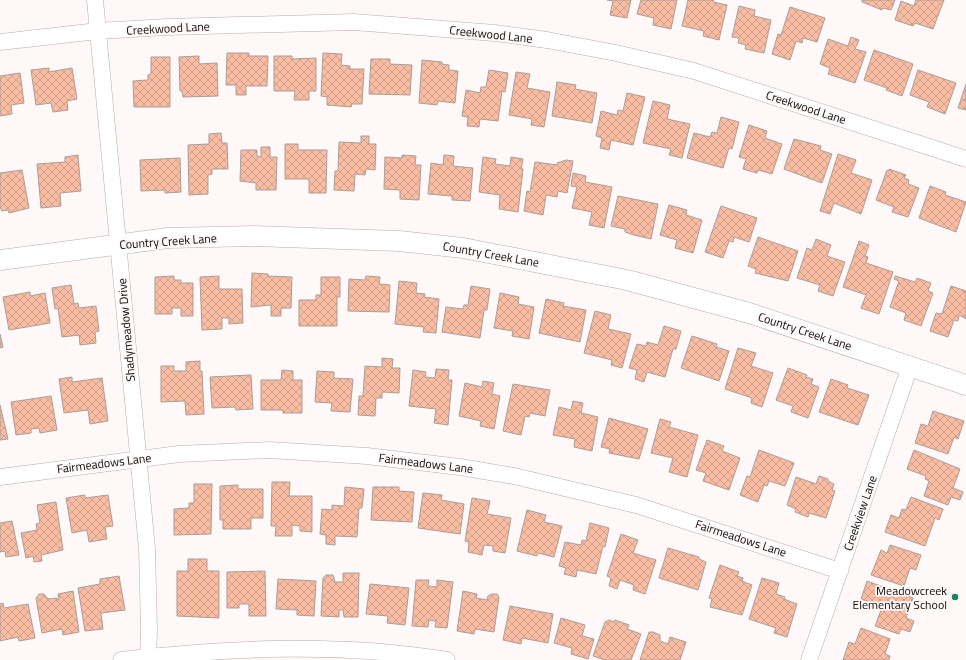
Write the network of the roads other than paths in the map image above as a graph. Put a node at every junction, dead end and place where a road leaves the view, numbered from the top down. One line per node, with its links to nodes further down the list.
1 (95, 0): 2 (street, Shadymeadow Drive)
2 (98, 32): 3 (street, Creekwood Lane); 4 (street, Creekwood Lane); 5 (street, Shadymeadow Drive)
3 (0, 42)
4 (966, 159)
5 (119, 244): 6 (street, Country Creek Lane); 7 (street, Country Creek Lane); 9 (street, Shadymeadow Drive)
6 (0, 260)
7 (910, 366): 8 (street, Country Creek Lane); 11 (street, Creekview Lane)
8 (966, 385)
9 (139, 459): 10 (street, Fairmeadows Lane); 11 (street, Fairmeadows Lane); 12 (street, Shadymeadow Drive)
10 (0, 477)
11 (840, 571): 15 (street, Creekview Lane)
12 (148, 658): 13 (street); 14 (street)
13 (121, 660)
14 (448, 660)
15 (809, 660)

